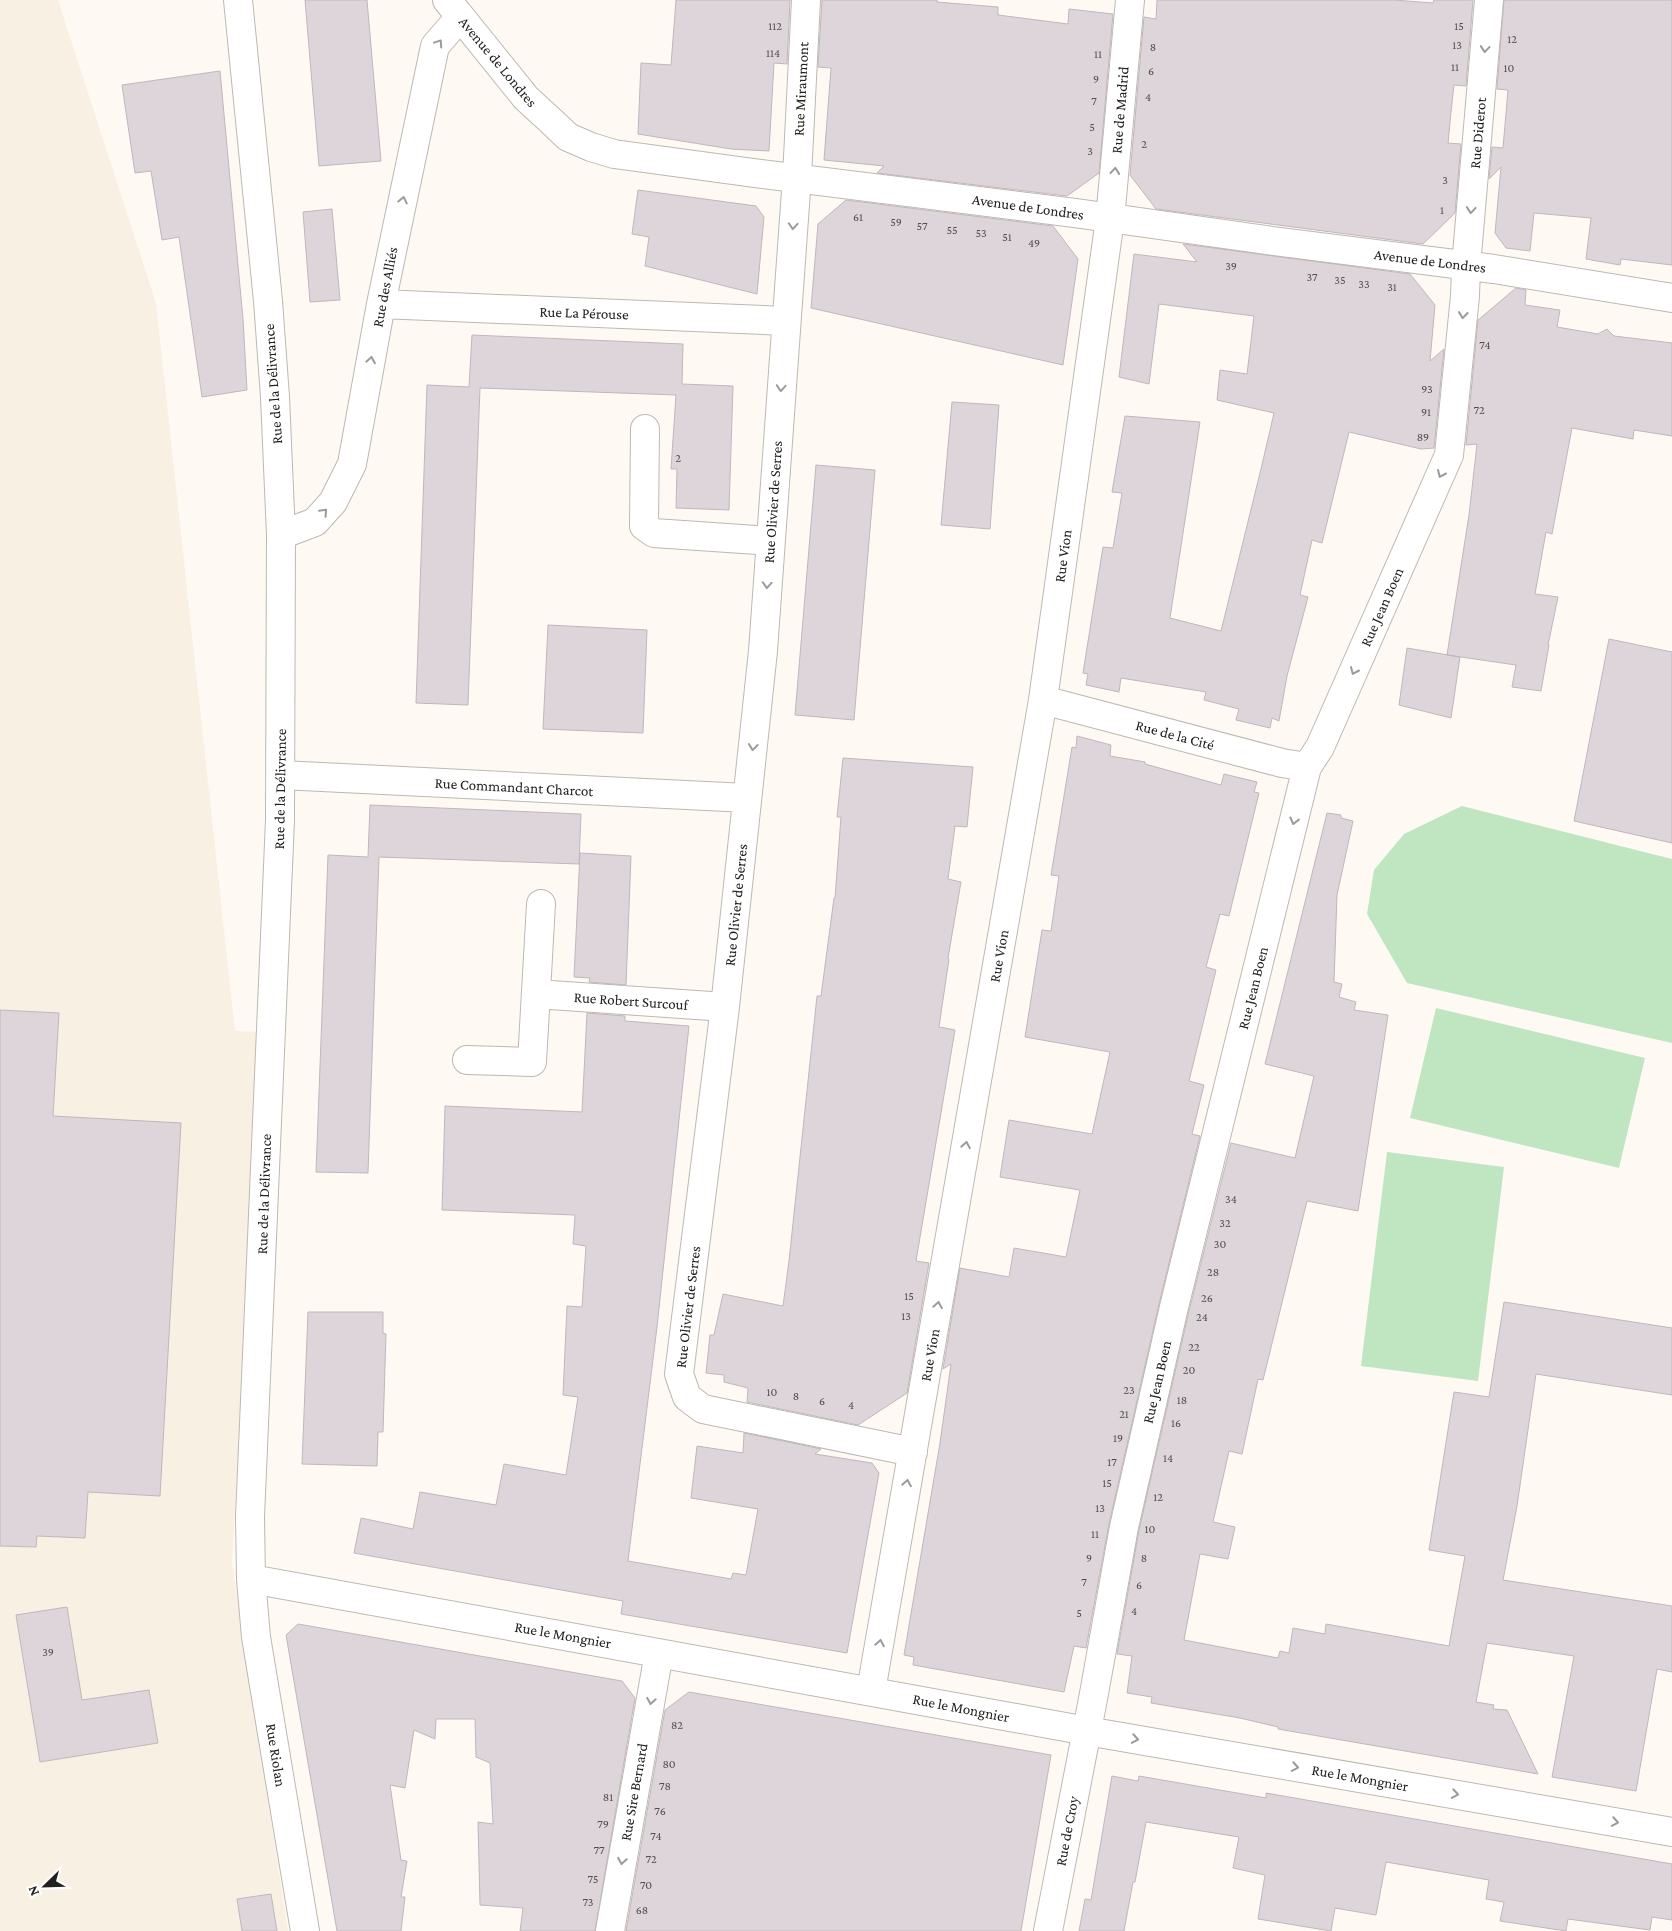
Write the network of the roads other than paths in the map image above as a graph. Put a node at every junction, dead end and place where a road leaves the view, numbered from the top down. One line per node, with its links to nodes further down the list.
1 (238, 0): 13 (street, Rue de la Délivrance)
2 (806, 0): 6 (street, Rue Miraumont)
3 (1130, 0): 7 (street, Rue de Madrid, one-way to 3)
4 (1489, 0): 8 (street, Rue Diderot, one-way to 8)
5 (453, 9): 6 (street, Avenue de Londres); 10 (street, Rue des Alliés, one-way to 5)
6 (797, 177): 7 (street, Avenue de Londres); 11 (street, Rue Olivier de Serres, one-way to 11)
7 (1110, 219): 8 (street, Avenue de Londres); 15 (street, Rue Vion)
8 (1466, 266): 9 (street, Avenue de Londres); 16 (street, Rue Jean Boen, one-way to 16)
9 (1672, 298)
10 (381, 304): 11 (street, Rue La Pérouse); 13 (street, Rue des Alliés, one-way to 10)
11 (786, 321): 14 (street, Rue Olivier de Serres, one-way to 14)
12 (645, 429): 14 (street)
13 (282, 535): 17 (street, Rue de la Délivrance)
14 (770, 541): 18 (street, Rue Olivier de Serres, one-way to 18)
15 (1043, 700): 16 (street, Rue de la Cité); 23 (street, Rue Vion, one-way to 15)
16 (1307, 767): 27 (street, Rue Jean Boen, one-way to 27)
17 (281, 776): 18 (street, Rue Commandant Charcot); 24 (street, Rue de la Délivrance)
18 (747, 798): 21 (street, Rue Olivier de Serres)
19 (541, 904): 20 (street)
20 (536, 994): 21 (street, Rue Robert Surcouf); 22 (street)
21 (725, 1008): 23 (street, Rue Olivier de Serres)
22 (467, 1060)
23 (913, 1452): 26 (street, Rue Vion, one-way to 23)
24 (251, 1579): 25 (street, Rue le Mongnier); 29 (street, Rue Riolan)
25 (659, 1652): 26 (street, Rue le Mongnier); 30 (street, Rue Sire Bernard, one-way to 30)
26 (871, 1691): 27 (street, Rue le Mongnier)
27 (1087, 1731): 28 (street, Rue le Mongnier, one-way to 28); 31 (street, Rue de Croy)
28 (1672, 1832)
29 (305, 1931)
30 (610, 1931)
31 (1048, 1931)

